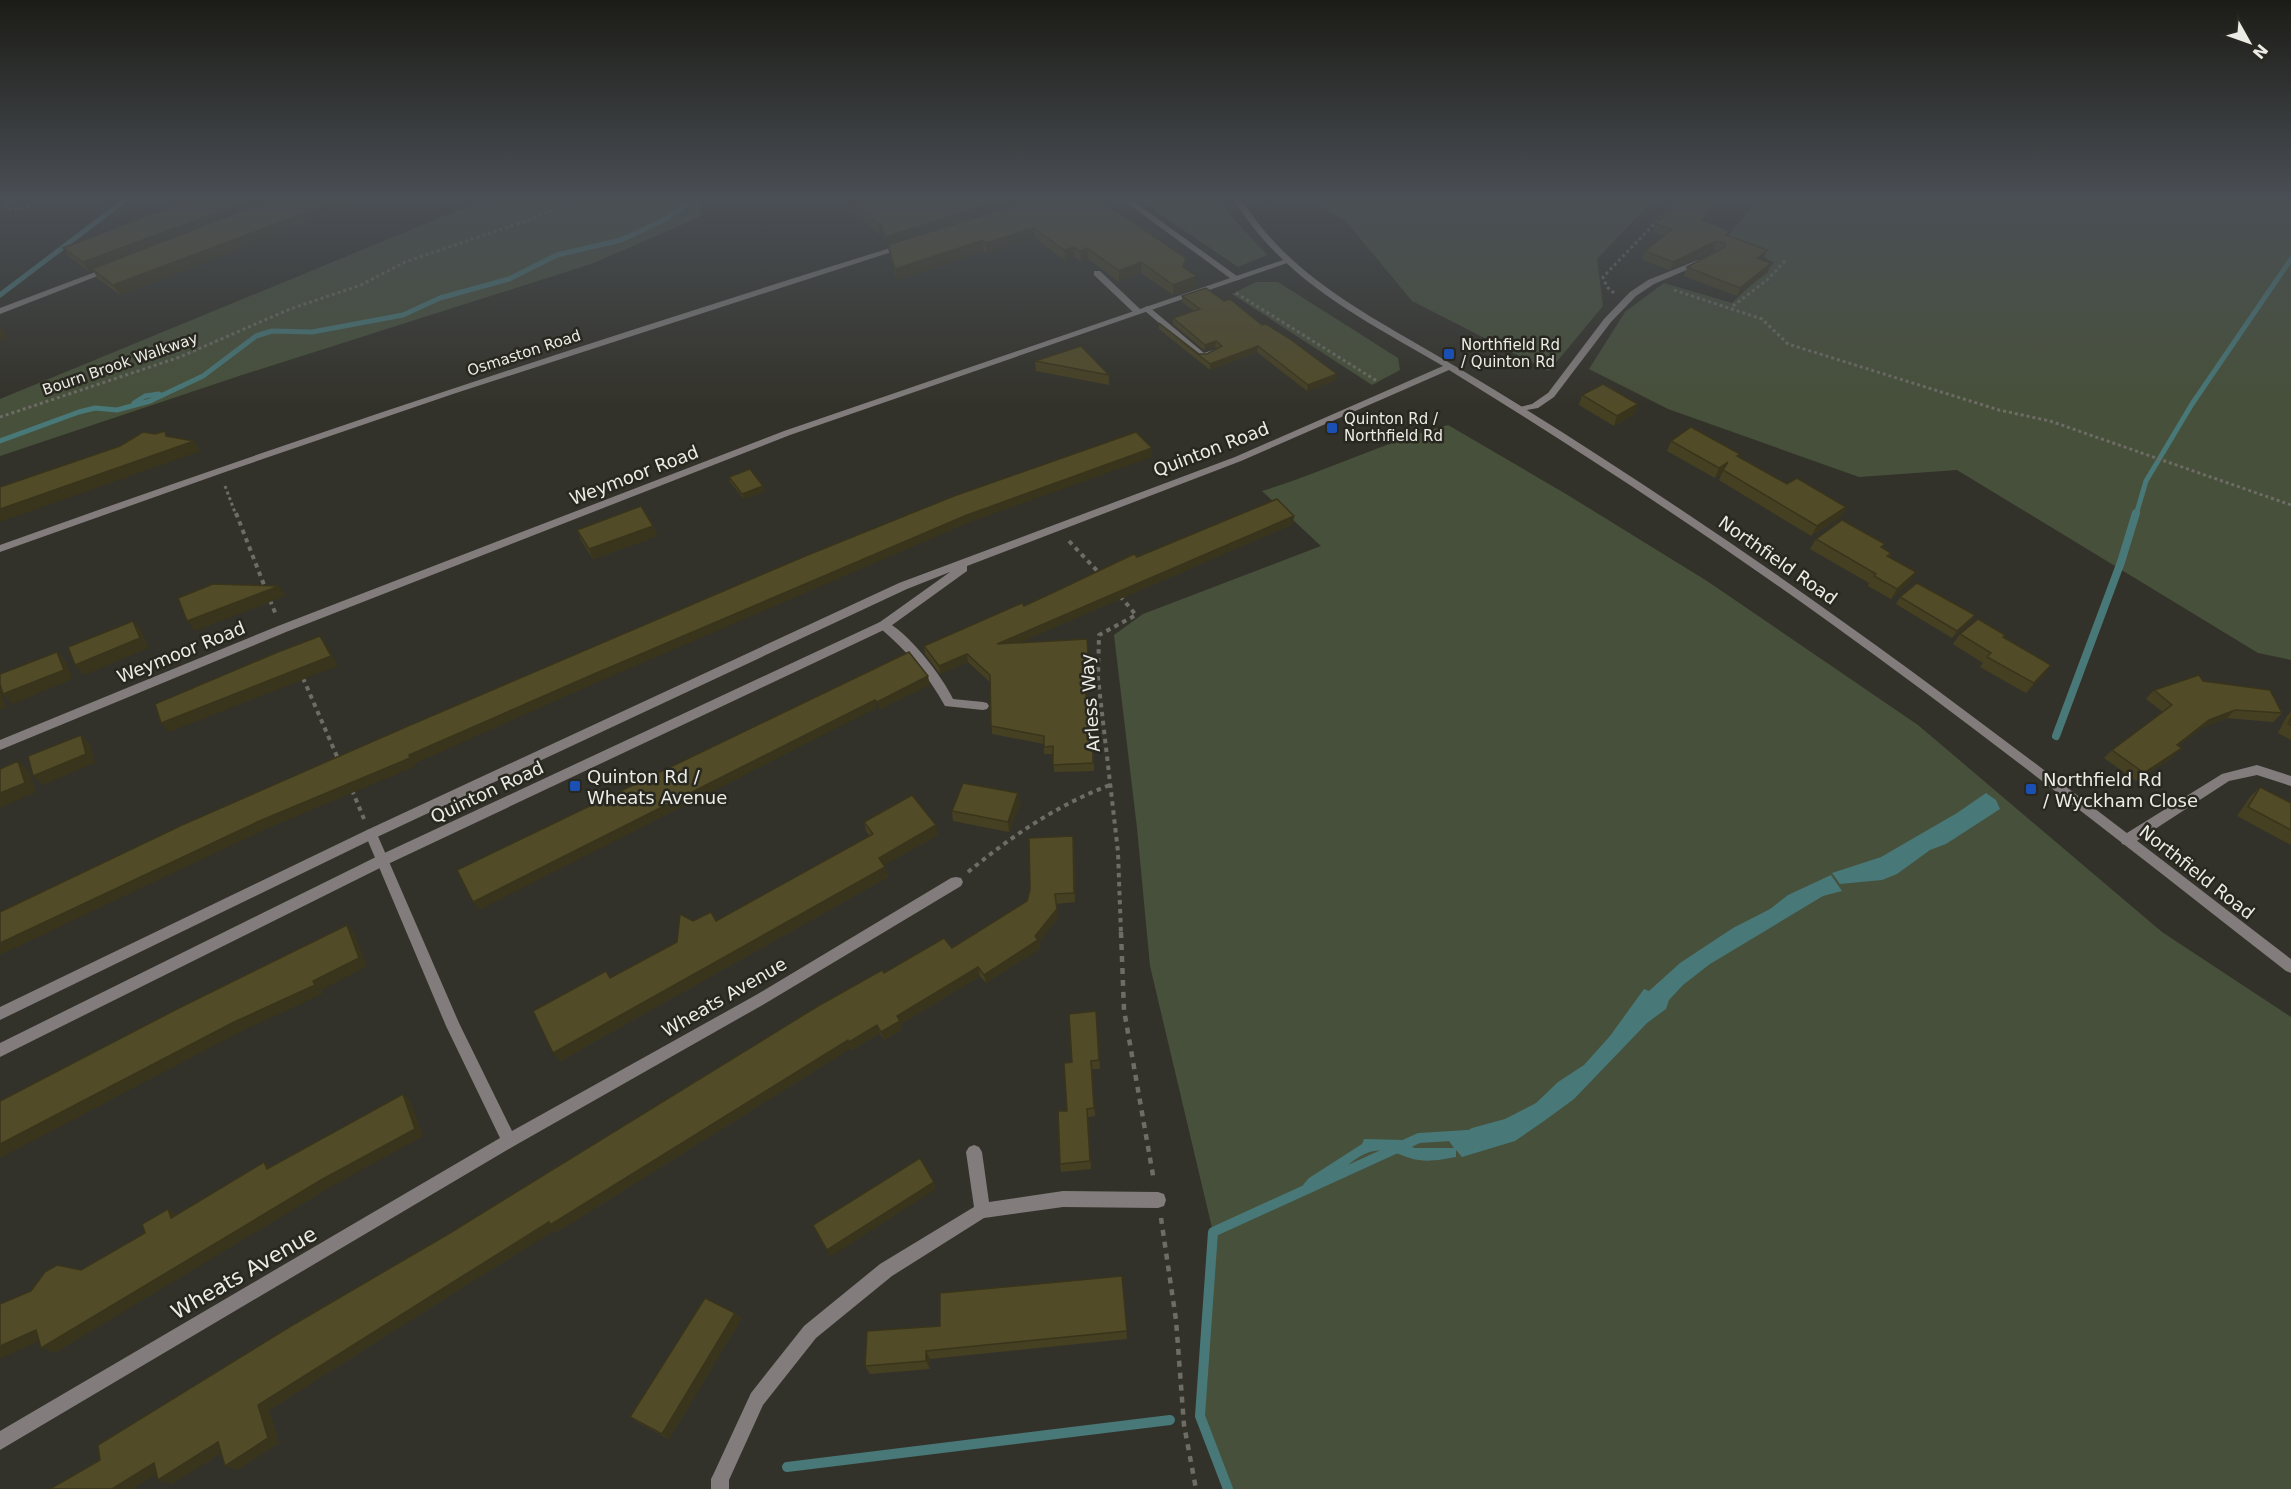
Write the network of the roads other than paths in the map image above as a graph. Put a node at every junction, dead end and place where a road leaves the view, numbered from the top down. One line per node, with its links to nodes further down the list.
1 (837, 267): 14 (street, Osmaston Road)
2 (1221, 267): 8 (street)
3 (1270, 267): 8 (street, Weymoor Road)
4 (1298, 267): 12 (street, Northfield Road)
5 (1689, 267): 13 (street)
6 (116, 268): 10 (street)
7 (1097, 273): 9 (street)
8 (1237, 279): 9 (street, Weymoor Road)
9 (1143, 310): 11 (street); 18 (street, Weymoor Road)
10 (0, 311)
11 (1216, 352)
12 (1450, 366): 13 (street, Northfield Road); 15 (street, Quinton Road)
13 (1519, 410): 21 (street, Northfield Road)
14 (0, 549)
15 (981, 555): 16 (street, Quinton Road); 20 (street, Quinton Road)
16 (884, 625): 17 (street); 22 (street, Quinton Road)
17 (983, 706)
18 (0, 746)
19 (2291, 781): 21 (street)
20 (371, 834): 22 (street); 25 (street, Quinton Road)
21 (2127, 840): 24 (street, Northfield Road)
22 (383, 860): 26 (street, Quinton Road); 27 (street)
23 (956, 882): 27 (street, Wheats Avenue)
24 (2291, 967)
25 (0, 1014)
26 (0, 1050)
27 (509, 1141): 31 (street, Wheats Avenue)
28 (974, 1152): 30 (street)
29 (1158, 1200): 30 (street)
30 (982, 1211): 32 (street)
31 (0, 1441)
32 (720, 1489)

